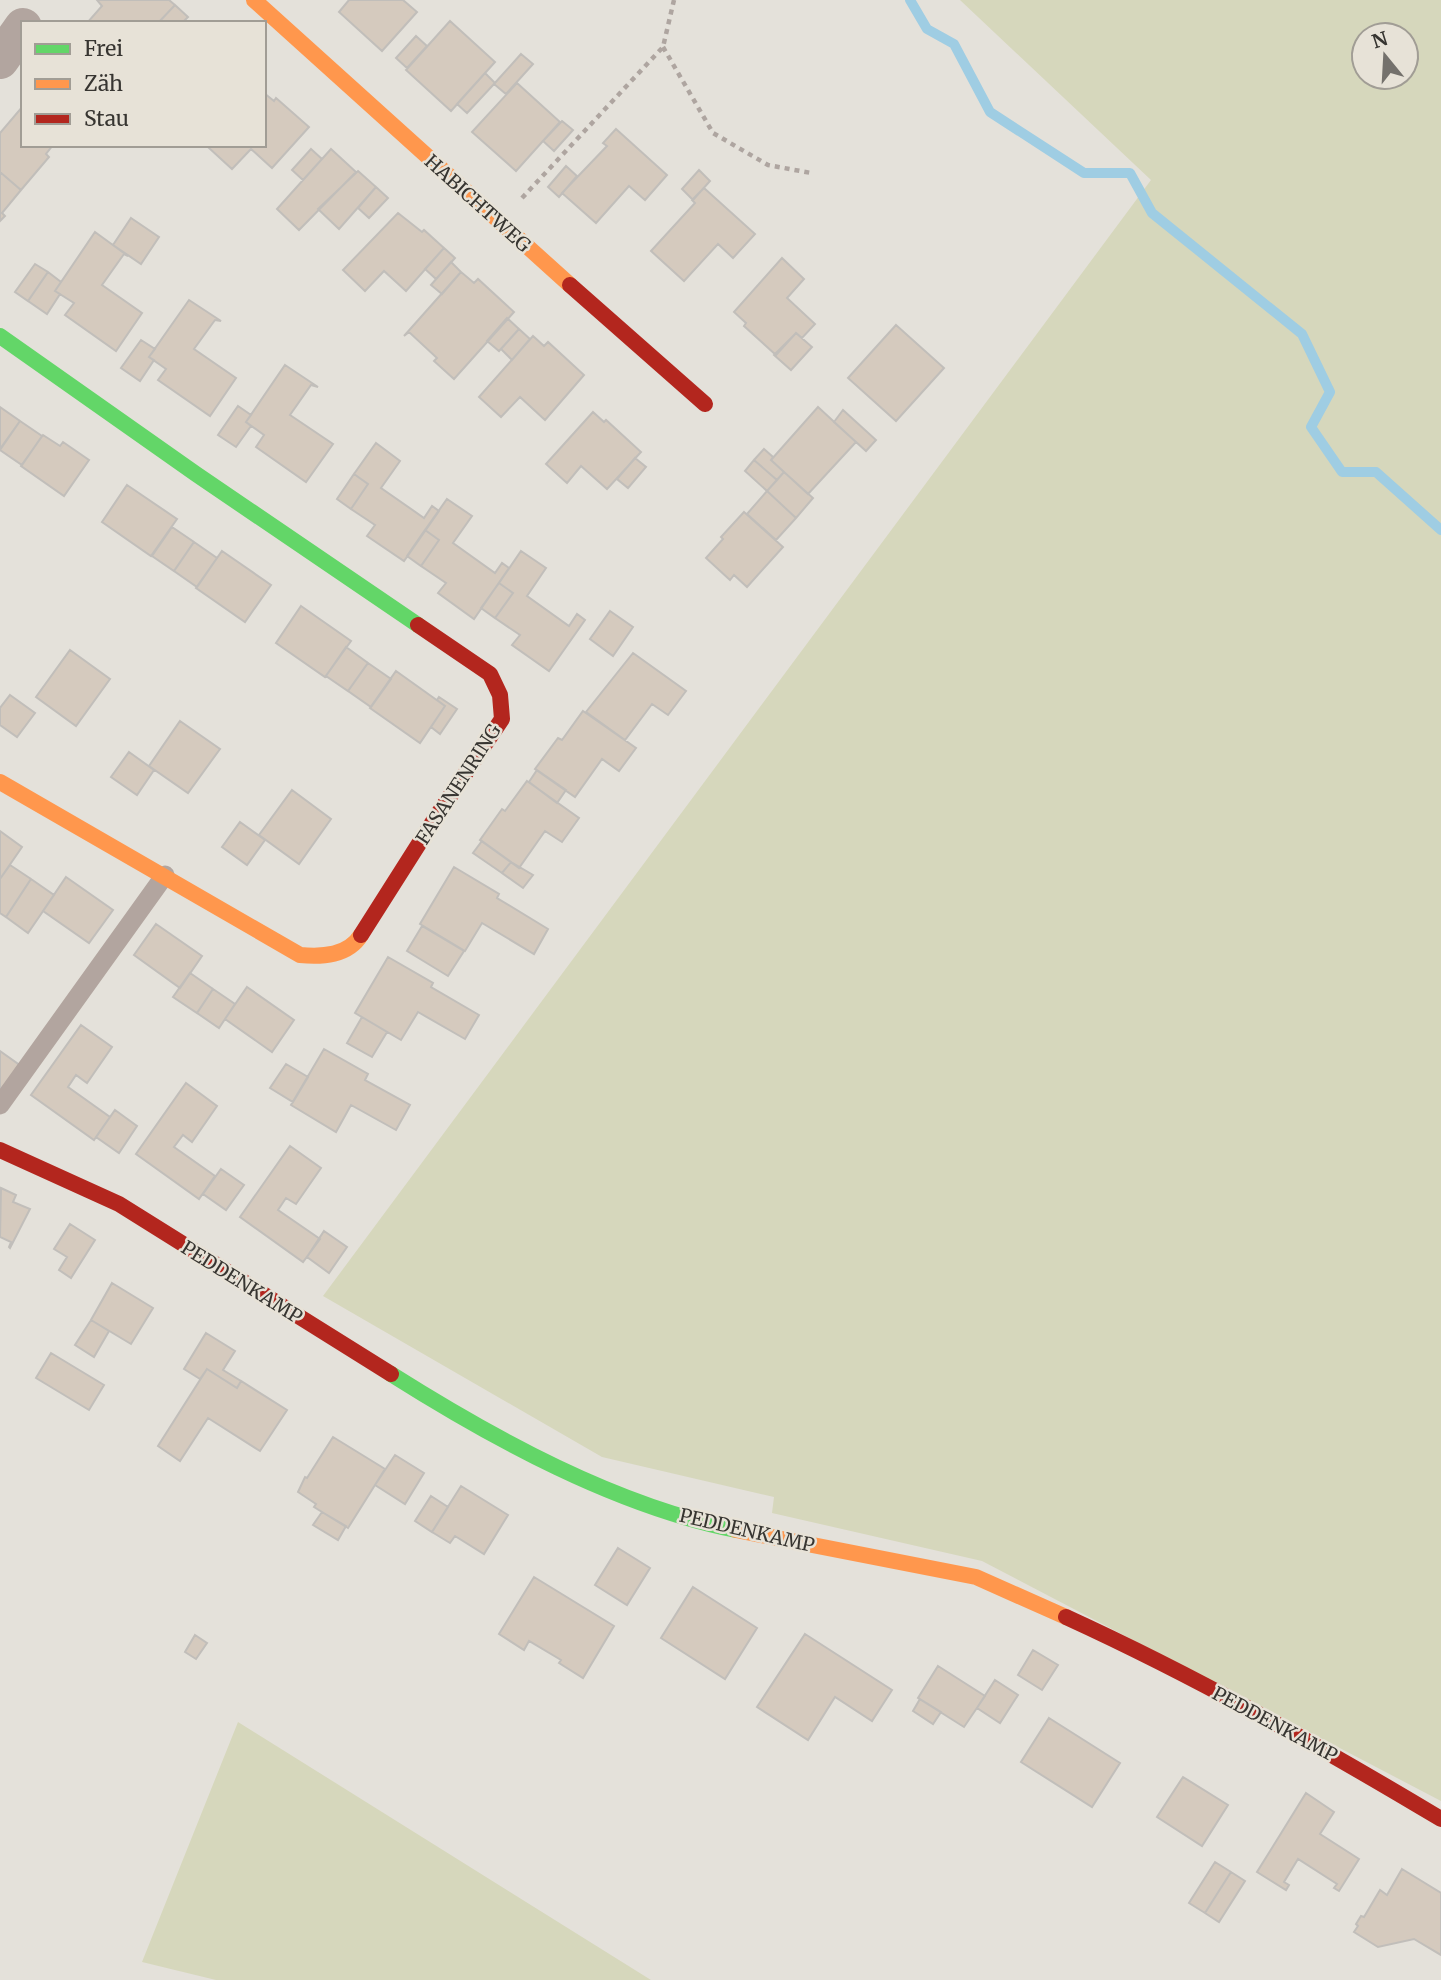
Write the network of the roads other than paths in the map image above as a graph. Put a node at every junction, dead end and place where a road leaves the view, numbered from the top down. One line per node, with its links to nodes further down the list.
1 (41, 0): 3 (street)
2 (254, 0): 5 (street, HABICHTWEG)
3 (25, 21)
4 (0, 336): 7 (street, FASANENRING)
5 (705, 404)
6 (0, 782): 7 (street, FASANENRING)
7 (164, 875): 8 (lane)
8 (0, 1105)
9 (0, 1150): 10 (street, PEDDENKAMP)
10 (1441, 1819)

